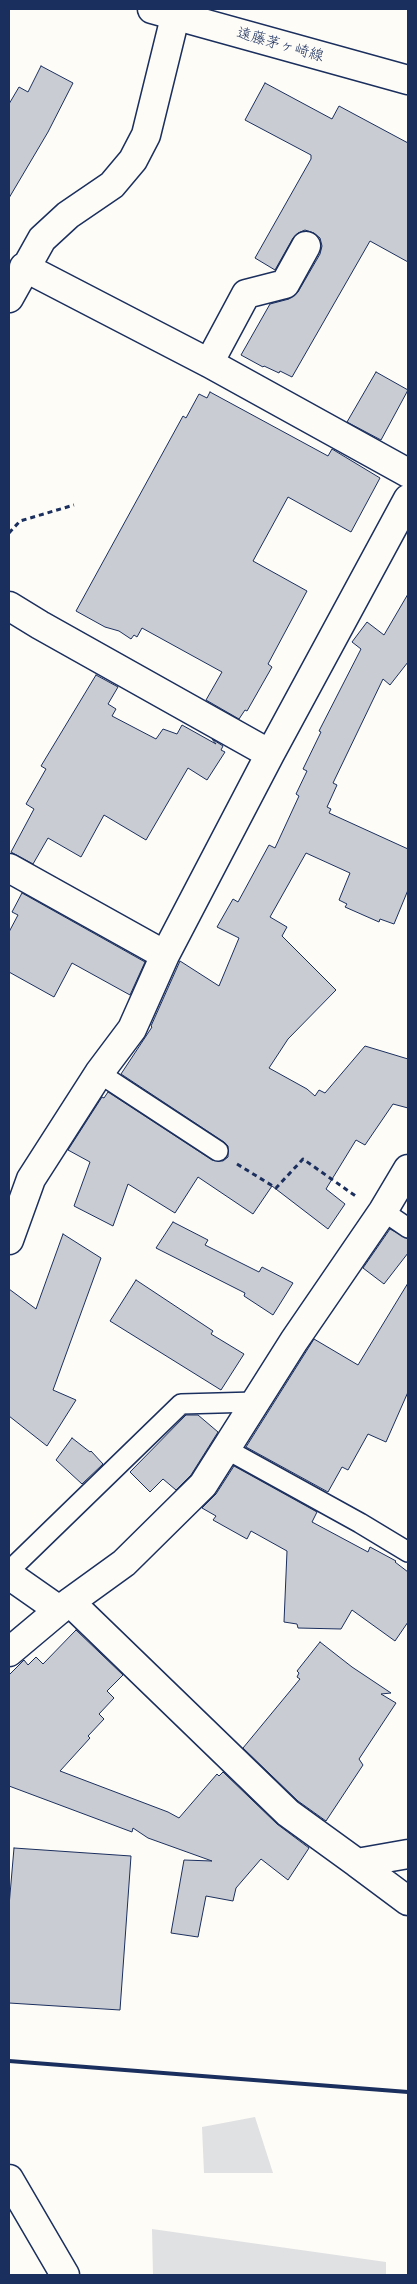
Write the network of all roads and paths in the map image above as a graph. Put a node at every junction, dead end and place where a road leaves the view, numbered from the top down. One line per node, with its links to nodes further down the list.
1 (168, 11): 2 (street, 遠藤茅ヶ崎線); 4 (street)
2 (408, 80)
3 (306, 246): 6 (street)
4 (24, 267): 5 (street); 6 (street)
5 (9, 298)
6 (209, 363): 7 (street)
7 (408, 473)
8 (408, 499): 12 (street)
9 (74, 505): 10 (path)
10 (9, 533)
11 (9, 606): 12 (street)
12 (270, 754): 14 (street)
13 (9, 868): 14 (street)
14 (165, 954): 15 (street)
15 (99, 1074): 16 (lane); 20 (street)
16 (218, 1151): 18 (path)
17 (408, 1169): 18 (street)
18 (383, 1211): 19 (lane); 21 (street)
19 (408, 1228)
20 (9, 1240)
21 (255, 1402): 22 (street); 24 (lane)
22 (226, 1449): 23 (lane); 26 (street)
23 (408, 1552)
24 (9, 1571)
25 (9, 1575): 26 (street)
26 (64, 1606): 27 (street); 29 (street)
27 (9, 1652)
28 (408, 1854): 29 (street)
29 (357, 1864): 30 (street)
30 (408, 1901)
31 (9, 2180): 32 (street)
32 (65, 2275)

